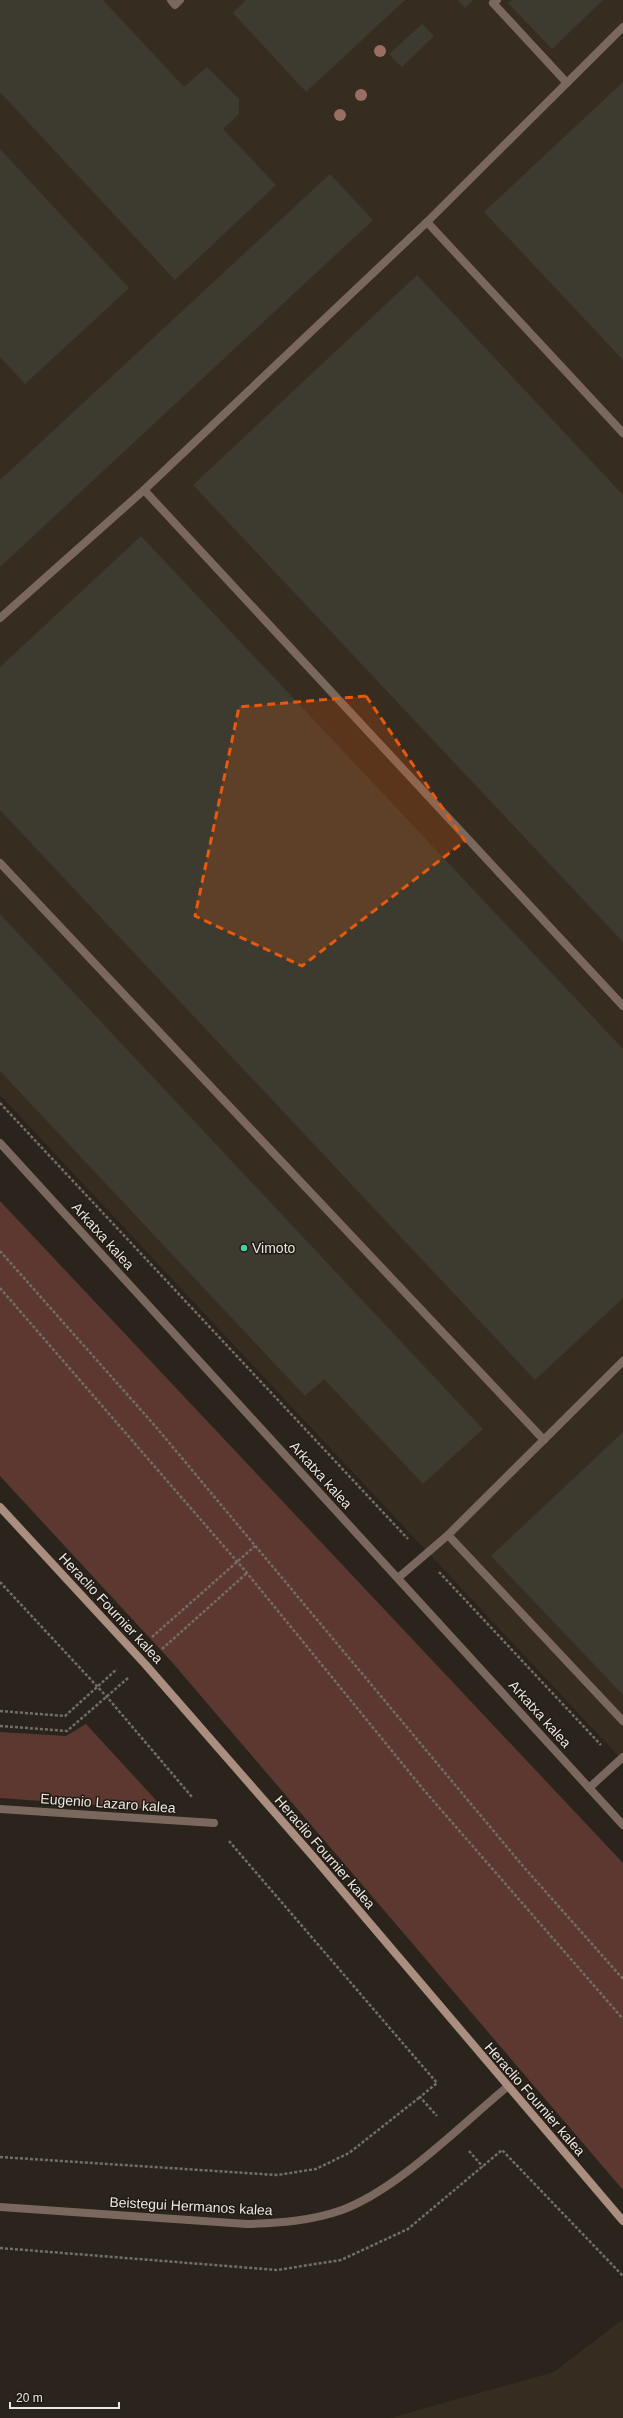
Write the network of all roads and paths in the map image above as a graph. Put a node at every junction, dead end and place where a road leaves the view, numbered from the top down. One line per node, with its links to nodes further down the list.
1 (170, 0): 2 (street)
2 (180, 0)
3 (497, 0): 5 (street)
4 (623, 27): 5 (street)
5 (567, 83): 6 (street)
6 (427, 222): 7 (street); 8 (street)
7 (623, 433)
8 (144, 490): 9 (street); 11 (street)
9 (0, 618)
10 (0, 863): 17 (street)
11 (623, 1006)
12 (0, 1103): 20 (path)
13 (0, 1143): 21 (street, Arkatxa kalea)
14 (0, 1251): 29 (path)
15 (0, 1288): 30 (path)
16 (623, 1361): 17 (street)
17 (544, 1440): 19 (street)
18 (0, 1507): 31 (main road, Heraclio Fournier kalea)
19 (448, 1535): 20 (street); 23 (street)
20 (424, 1556): 21 (street); 24 (path)
21 (398, 1578): 25 (street, Arkatxa kalea)
22 (0, 1582): 27 (path)
23 (623, 1720)
24 (620, 1759): 25 (street)
25 (589, 1788): 28 (street, Arkatxa kalea)
26 (0, 1809): 27 (street, Eugenio Lazaro kalea)
27 (214, 1823): 32 (path)
28 (623, 1825)
29 (623, 1979)
30 (623, 2019)
31 (507, 2087): 33 (street, Beistegui Hermanos kalea); 37 (main road, Heraclio Fournier kalea)
32 (420, 2097): 33 (path); 34 (path)
33 (452, 2132): 35 (path); 36 (street, Beistegui Hermanos kalea)
34 (0, 2157)
35 (483, 2167)
36 (0, 2207)
37 (623, 2221)

